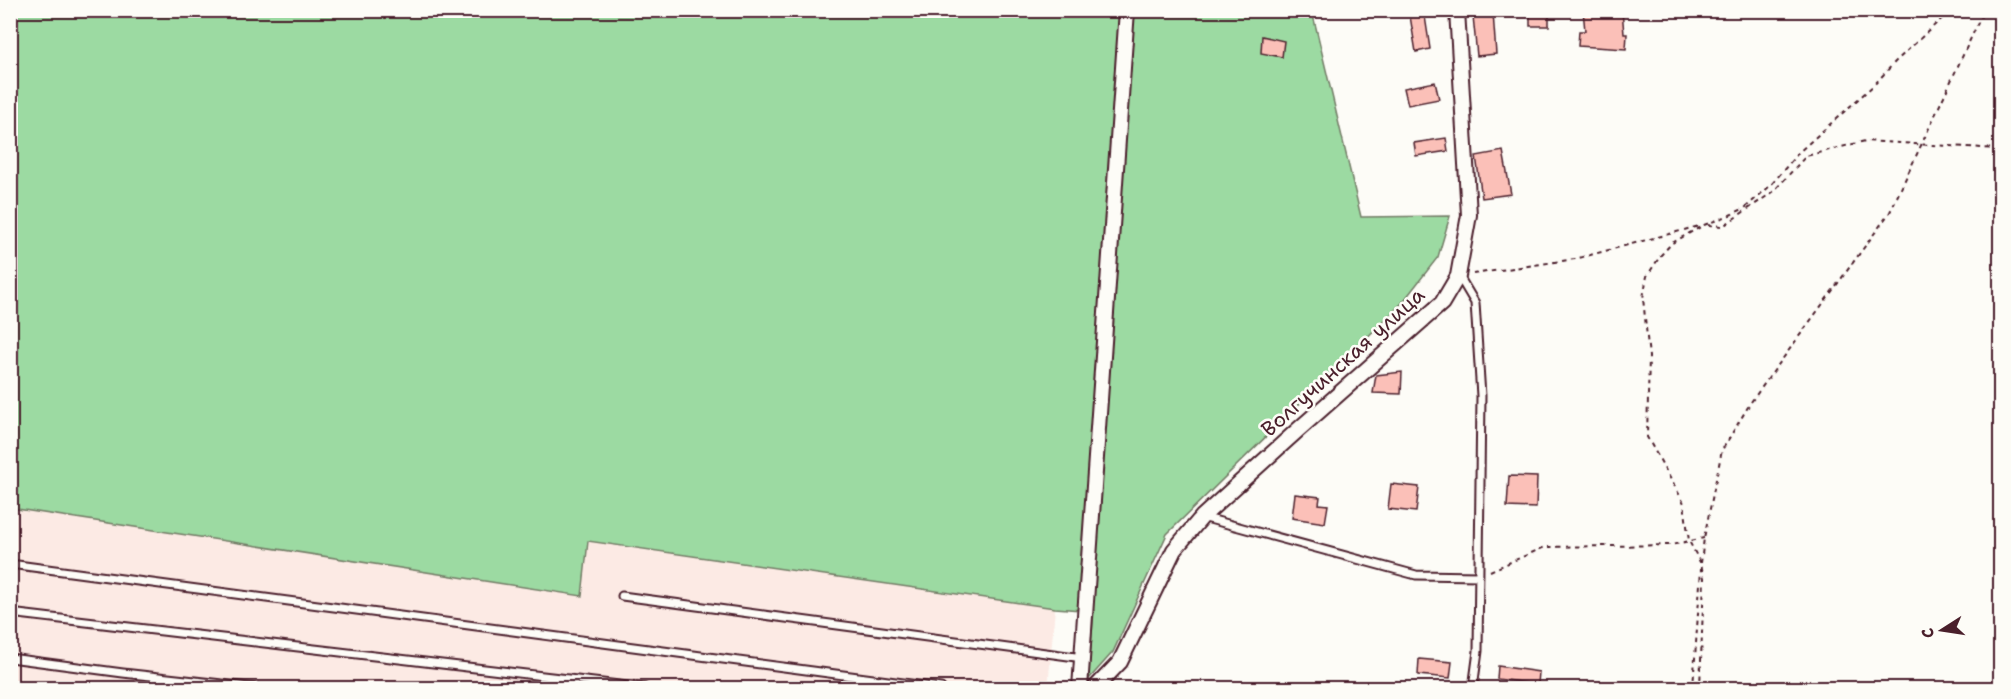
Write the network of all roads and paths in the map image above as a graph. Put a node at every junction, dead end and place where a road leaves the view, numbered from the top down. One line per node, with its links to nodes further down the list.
1 (1127, 10): 18 (street)
2 (1457, 10): 8 (street, Волгучинская улица)
3 (1951, 10): 7 (path)
4 (1984, 10): 5 (path)
5 (1923, 144): 6 (path); 7 (path); 10 (path)
6 (2001, 149)
7 (1704, 225): 8 (path); 11 (path)
8 (1458, 276): 9 (street, Волгучинская улица); 14 (lane)
9 (1202, 518): 14 (lane); 23 (street, Волгучинская улица)
10 (1704, 538): 11 (path); 13 (path)
11 (1689, 541): 13 (path); 14 (path)
12 (10, 564): 21 (lane)
13 (1701, 564): 25 (path); 26 (path)
14 (1479, 576): 24 (lane)
15 (622, 596): 18 (lane)
16 (10, 613): 20 (lane)
17 (10, 658): 19 (lane)
18 (1083, 658): 22 (street)
19 (258, 688)
20 (645, 688)
21 (941, 688)
22 (1080, 688)
23 (1095, 688)
24 (1473, 688)
25 (1694, 688)
26 (1700, 688)

